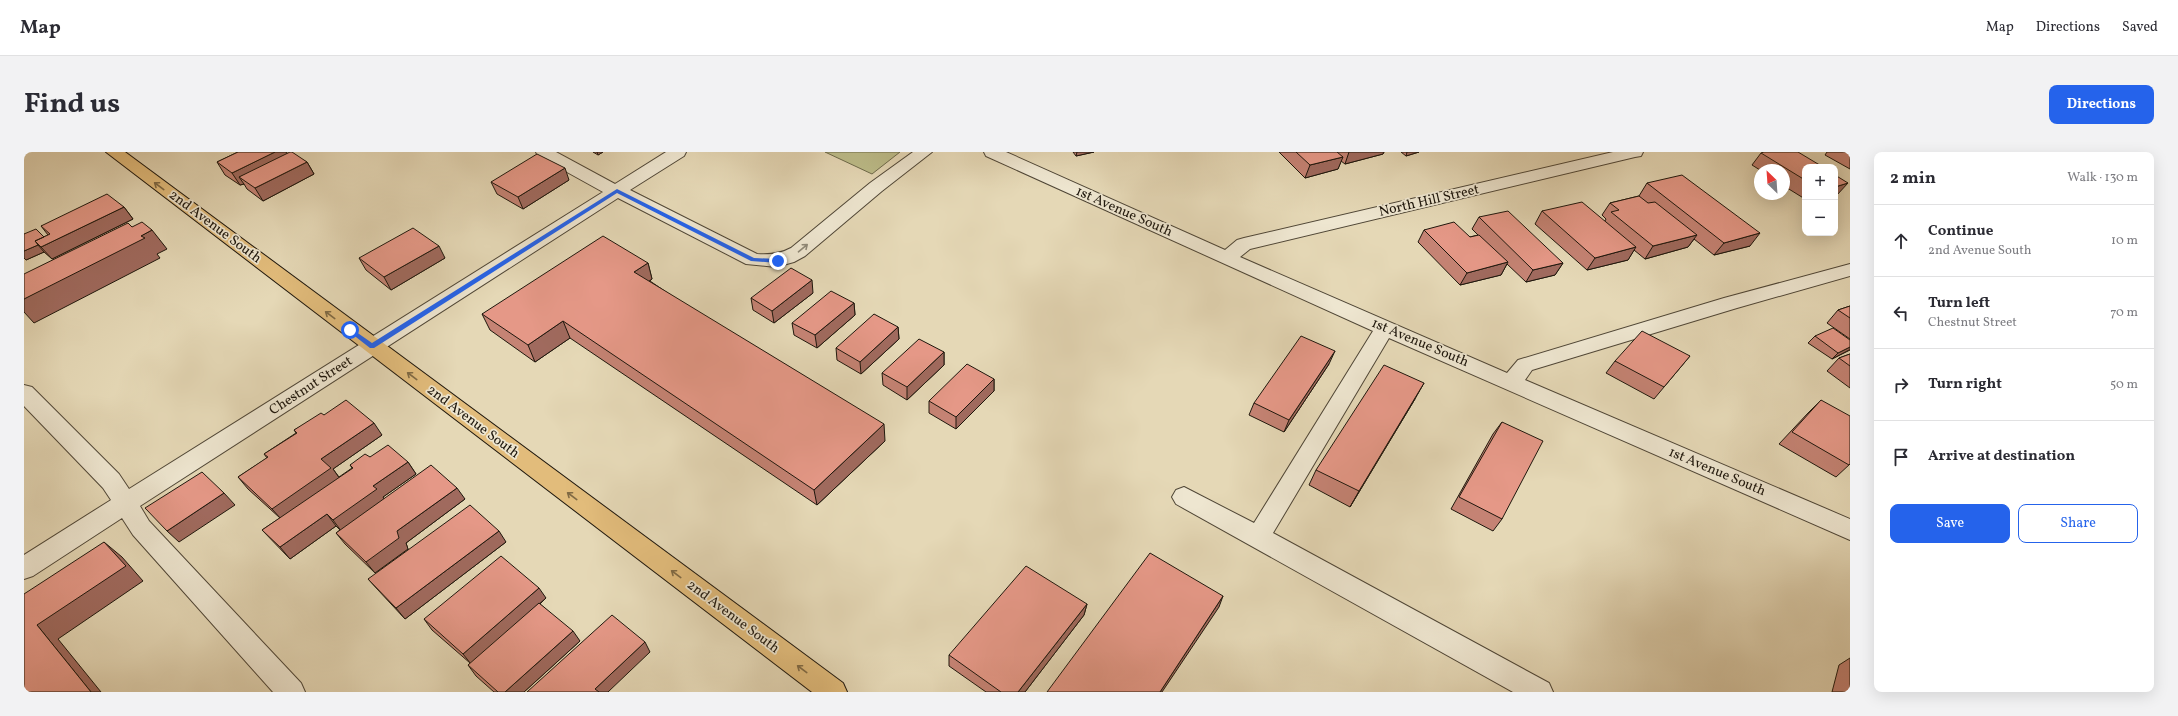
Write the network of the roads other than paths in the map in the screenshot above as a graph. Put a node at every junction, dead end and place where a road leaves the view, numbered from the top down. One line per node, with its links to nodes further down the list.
1 (114, 152): 11 (main road, 2nd Avenue South, one-way to 1)
2 (544, 152): 7 (street)
3 (678, 152): 7 (street, Chestnut Street)
4 (924, 152): 7 (street, one-way to 4)
5 (992, 152): 8 (street, 1st Avenue South)
6 (1635, 152): 8 (street, North Hill Street)
7 (617, 191): 11 (street, Chestnut Street)
8 (1227, 258): 10 (street, 1st Avenue South)
9 (1850, 270): 12 (street)
10 (1385, 328): 12 (street, 1st Avenue South); 17 (street)
11 (372, 346): 15 (street, Chestnut Street); 20 (main road, 2nd Avenue South, one-way to 11)
12 (1511, 383): 16 (street, 1st Avenue South)
13 (24, 393): 15 (street)
14 (1184, 497): 17 (street)
15 (126, 503): 18 (street, Chestnut Street); 19 (street)
16 (1847, 526)
17 (1258, 537): 21 (street)
18 (24, 568)
19 (290, 692)
20 (834, 692)
21 (1539, 692)

